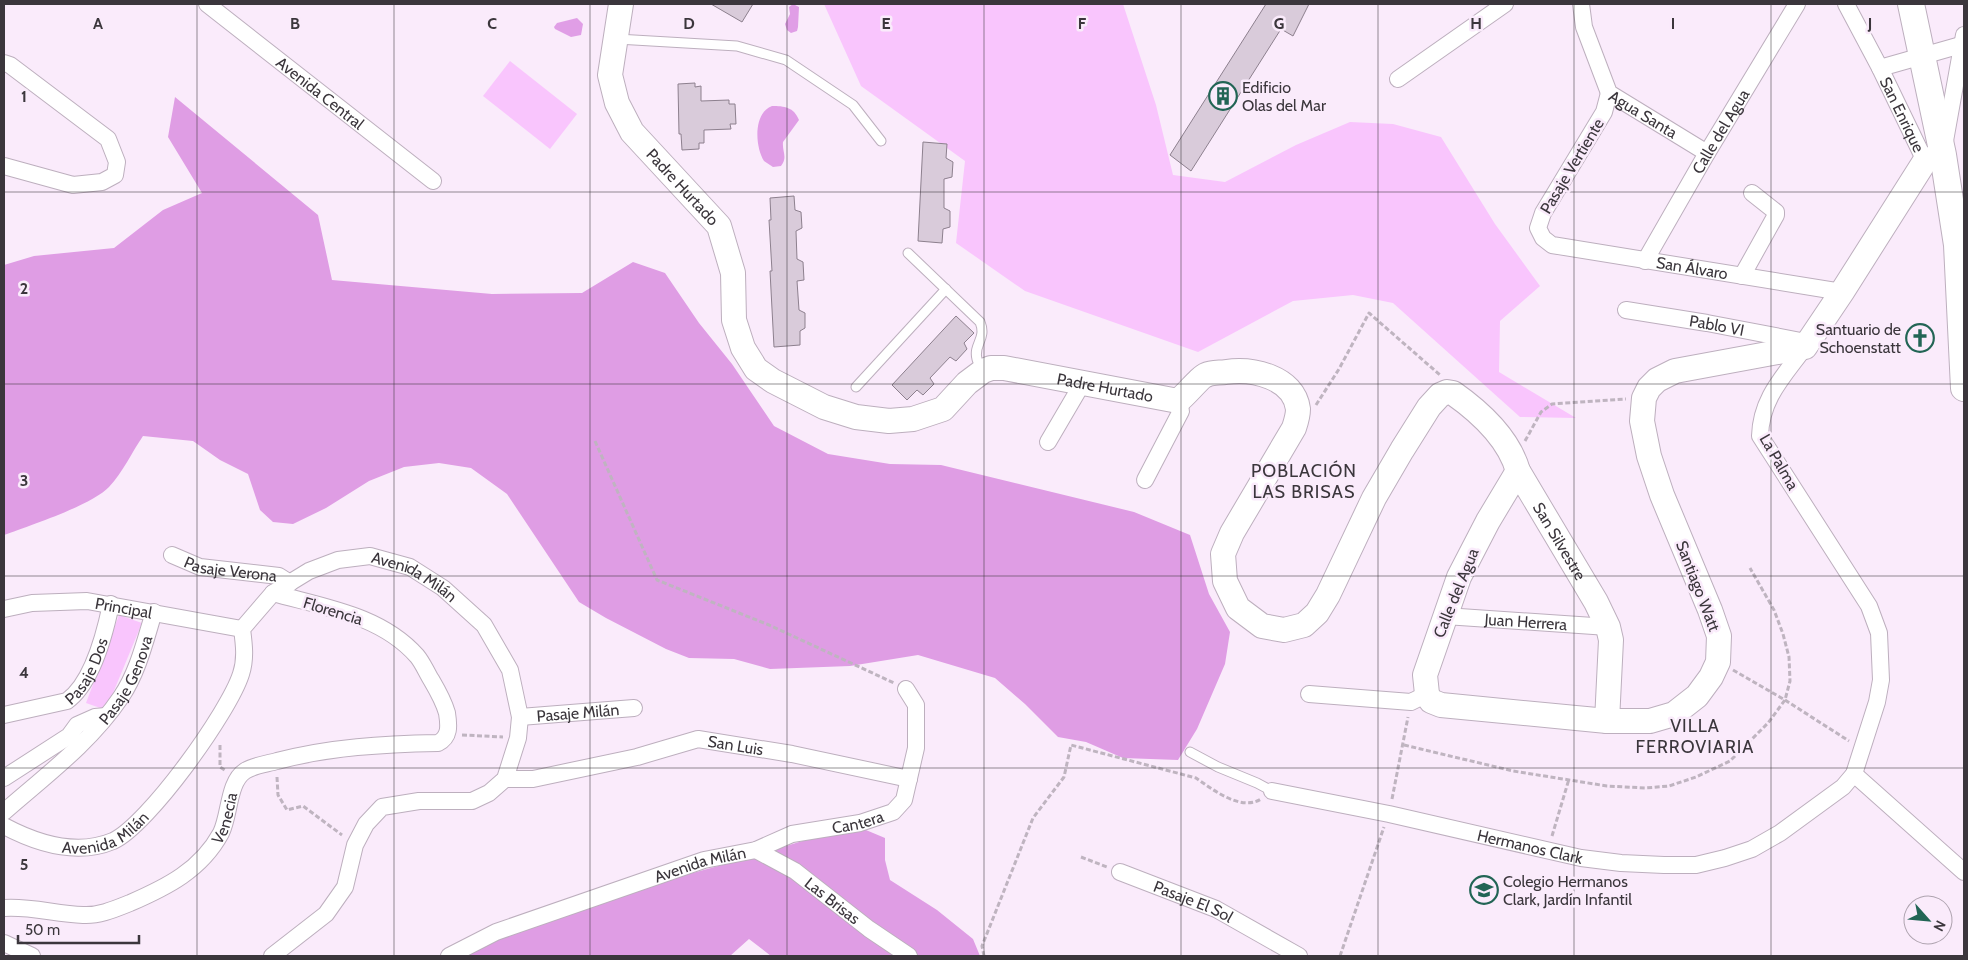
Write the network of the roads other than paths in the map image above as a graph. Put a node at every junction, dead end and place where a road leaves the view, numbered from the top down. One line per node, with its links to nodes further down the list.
1 (207, 4): 21 (street, Avenida Central)
2 (621, 4): 10 (street, Padre Hurtado)
3 (1486, 4): 9 (street)
4 (1505, 4): 9 (street)
5 (1581, 4): 16 (street, Agua Santa)
6 (1798, 4): 18 (street, Calle del Agua)
7 (1846, 4): 14 (street, San Enrique)
8 (1911, 4): 12 (main road)
9 (1480, 20): 15 (street)
10 (615, 39): 17 (lane); 33 (street, Padre Hurtado)
11 (1963, 40): 12 (street, San Enrique); 19 (street)
12 (1922, 56): 14 (street, San Enrique); 19 (main road)
13 (4, 63): 20 (street)
14 (1880, 68): 19 (street, San Enrique)
15 (1398, 79)
16 (1609, 93): 18 (street, Agua Santa); 24 (street, Pasaje Vertiente)
17 (881, 141)
18 (1707, 153): 26 (street, Calle del Agua)
19 (1934, 158): 23 (main road); 29 (street, La Palma)
20 (4, 166)
21 (433, 181)
22 (1752, 193): 27 (street)
23 (1958, 215): 31 (main road)
24 (1543, 238): 26 (street, San Álvaro)
25 (908, 252): 28 (lane)
26 (1645, 261): 27 (street, San Álvaro)
27 (1742, 276): 29 (street, San Álvaro)
28 (946, 289): 33 (lane); 35 (lane)
29 (1842, 292): 32 (street, La Palma)
30 (1626, 310): 32 (street, Pablo VI)
31 (1962, 330): 36 (main road)
32 (1806, 345): 57 (street, Santiago Watt); 60 (street, La Palma)
33 (982, 371): 34 (street, Padre Hurtado)
34 (1082, 384): 37 (street, Padre Hurtado); 38 (street)
35 (856, 387)
36 (1964, 388)
37 (1178, 401): 39 (street, San Silvestre); 40 (street)
38 (1048, 442)
39 (1517, 465): 47 (street, Calle del Agua); 48 (street, San Silvestre)
40 (1145, 480)
41 (172, 556): 42 (street, Pasaje Verona)
42 (290, 583): 43 (street, Avenida Milán); 56 (street, Avenida Milán)
43 (273, 593): 49 (street, Avenida Milán); 58 (street, Florencia)
44 (111, 604): 45 (street, Principal); 46 (street, Principal); 54 (street, Pasaje Dos)
45 (4, 609)
46 (154, 612): 49 (street, Principal); 55 (street, Pasaje Genova)
47 (1445, 616): 48 (street, Juan Herrera); 52 (street, Calle del Agua)
48 (1608, 627): 57 (street, San Silvestre)
49 (242, 629): 66 (street, Avenida Milán)
50 (906, 689): 63 (street, Cantera)
51 (1309, 694): 52 (street)
52 (1426, 694): 57 (street, Santiago Watt)
53 (634, 708): 56 (street, Pasaje Milán)
54 (4, 714)
55 (106, 716): 61 (street); 65 (street, Pasaje Genova)
56 (520, 717): 62 (street, Avenida Milán)
57 (1607, 720)
58 (448, 734): 70 (street, Venecia)
59 (1190, 752): 64 (lane)
60 (1854, 774): 64 (street, Hermanos Clark); 69 (street)
61 (4, 778)
62 (505, 779): 63 (street, San Luis); 73 (street)
63 (909, 779): 67 (street, Cantera)
64 (1272, 791)
65 (4, 812)
66 (4, 826)
67 (756, 850): 74 (street, Avenida Milán); 75 (street, Las Brisas)
68 (1120, 872): 76 (street, Pasaje El Sol)
69 (1964, 872)
70 (4, 908)
71 (4, 943): 72 (street)
72 (32, 956)
73 (272, 956)
74 (449, 956)
75 (908, 956)
76 (1299, 956)

